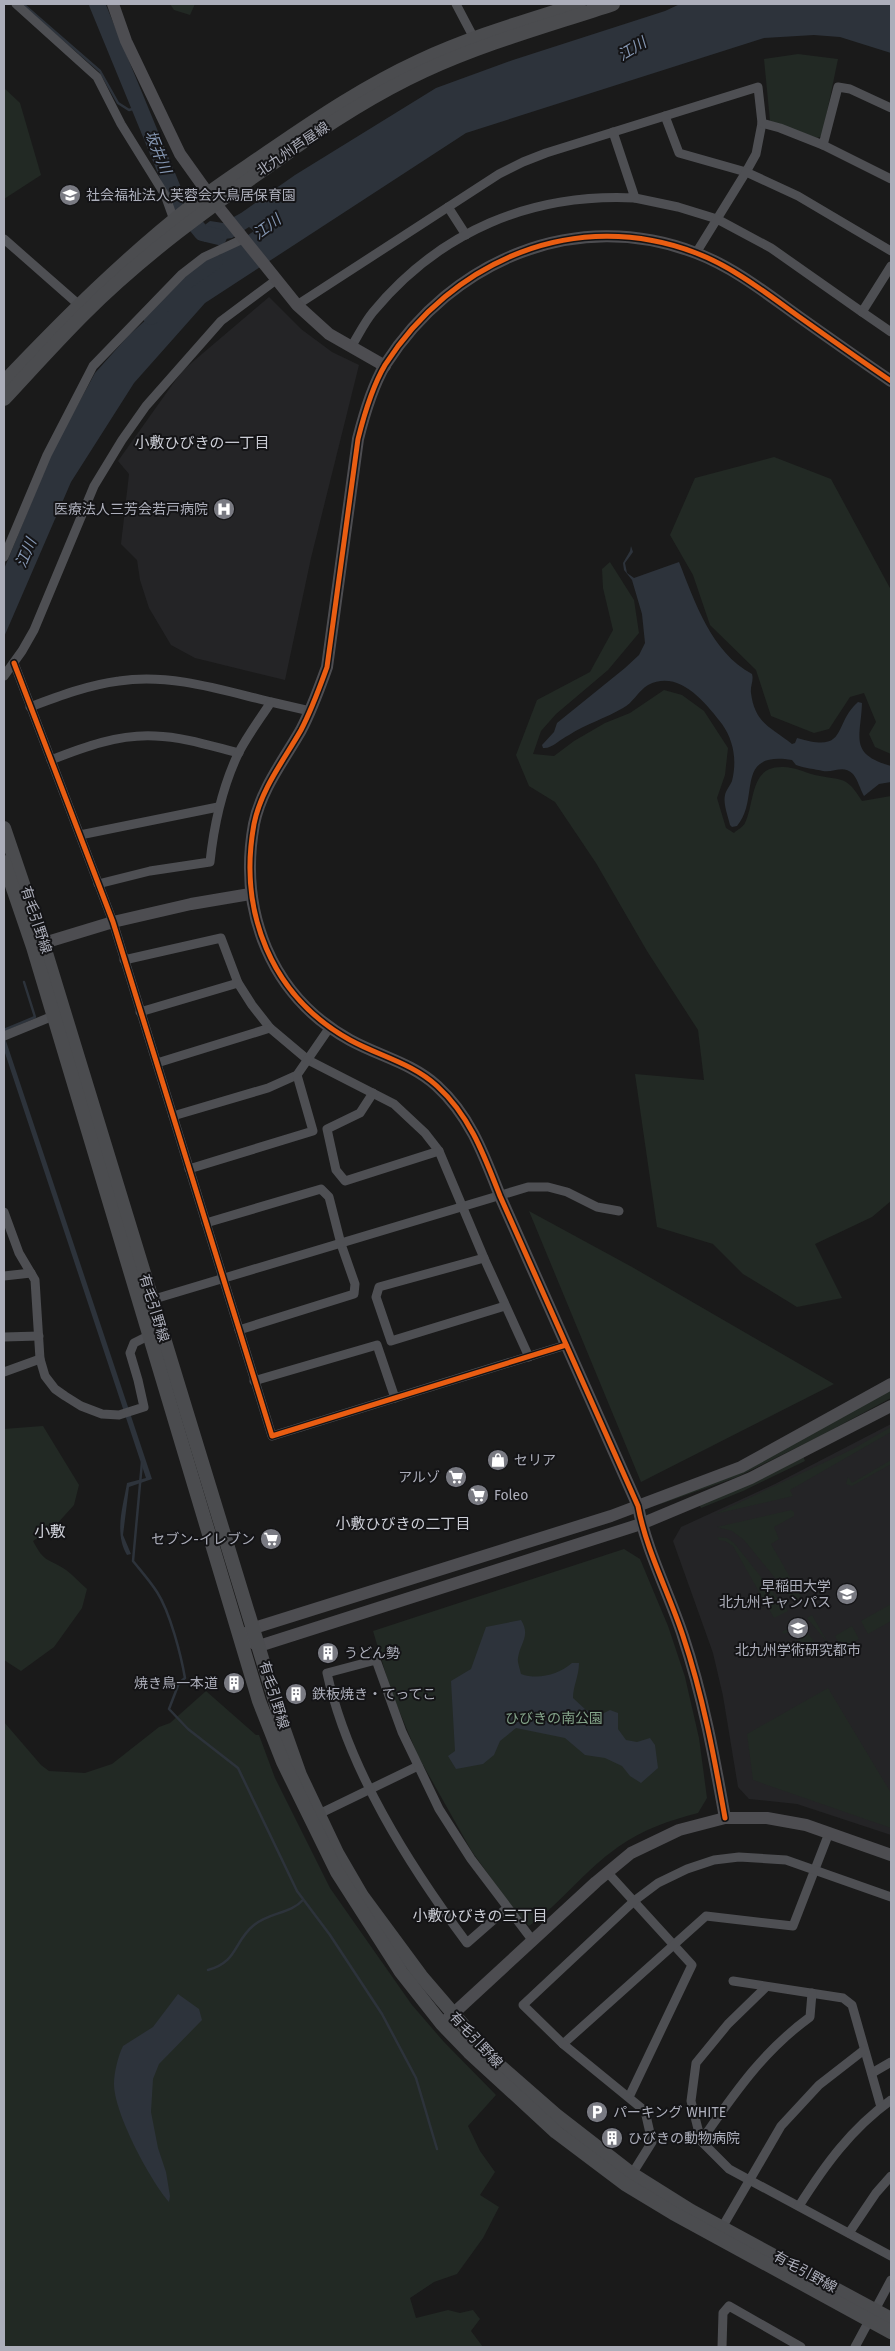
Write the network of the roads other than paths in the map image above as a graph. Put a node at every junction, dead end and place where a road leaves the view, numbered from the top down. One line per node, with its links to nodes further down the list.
1 (16, 4): 18 (street)
2 (113, 4): 15 (street)
3 (456, 4): 6 (street)
4 (579, 4): 6 (main road, 北九州芦屋線)
5 (613, 4): 6 (main road, 北九州芦屋線)
6 (476, 44): 15 (main road, 北九州芦屋線)
7 (891, 108): 11 (street)
8 (665, 116): 9 (street); 10 (street); 12 (street)
9 (762, 123): 11 (street); 12 (street)
10 (613, 132): 14 (street); 16 (street)
11 (823, 145): 13 (street)
12 (746, 172): 17 (street); 22 (street)
13 (891, 179)
14 (635, 198): 17 (street); 19 (street)
15 (216, 203): 18 (main road, 北九州芦屋線); 20 (street)
16 (448, 207): 19 (street); 27 (street)
17 (717, 219): 23 (street); 28 (street)
18 (175, 227): 26 (main road, 北九州芦屋線); 34 (main road, 北九州芦屋線)
19 (466, 235): 30 (street)
20 (242, 238): 25 (street); 35 (street)
21 (4, 239): 26 (street)
22 (891, 251)
23 (696, 253): 31 (street); 32 (street)
24 (891, 266): 28 (street)
25 (274, 278): 27 (street); 36 (street)
26 (78, 304): 33 (main road, 北九州芦屋線)
27 (297, 305): 30 (street)
28 (862, 312): 29 (street)
29 (891, 332)
30 (351, 347): 31 (street)
31 (385, 366): 40 (street)
32 (891, 381)
33 (4, 382)
34 (4, 399)
35 (4, 557)
36 (14, 663): 37 (street); 39 (street)
37 (4, 676)
38 (271, 702): 39 (street); 40 (street); 41 (street)
39 (30, 707): 42 (street)
40 (310, 711): 48 (street)
41 (239, 752): 42 (street); 43 (street)
42 (51, 760): 45 (street)
43 (218, 807): 45 (street); 47 (street)
44 (4, 828): 50 (main road, 有毛引野線)
45 (80, 835): 47 (street)
46 (4, 862): 50 (main road, 有毛引野線)
47 (98, 884): 49 (street)
48 (250, 894): 49 (street); 55 (street)
49 (113, 922): 50 (street); 51 (street)
50 (38, 945): 54 (main road, 有毛引野線); 75 (main road, 有毛引野線)
51 (124, 960): 52 (street); 53 (street)
52 (238, 983): 53 (street); 56 (street)
53 (140, 1012): 59 (street)
54 (53, 1016): 57 (street); 78 (main road, 有毛引野線)
55 (330, 1027): 58 (street); 65 (street)
56 (270, 1028): 58 (street); 59 (street)
57 (4, 1036)
58 (308, 1060): 60 (street); 61 (street)
59 (156, 1063): 62 (street)
60 (297, 1075): 62 (street); 64 (street)
61 (373, 1093): 63 (street); 63 (street)
62 (173, 1116): 64 (street)
63 (439, 1151): 66 (street)
64 (189, 1169): 69 (street)
65 (500, 1196): 66 (street); 67 (street); 81 (street)
66 (462, 1207): 70 (street); 71 (street)
67 (619, 1211)
68 (4, 1212): 72 (street)
69 (206, 1223): 70 (street); 74 (street)
70 (341, 1244): 74 (street); 77 (street)
71 (484, 1258): 76 (street); 76 (street)
72 (31, 1273): 73 (street); 79 (street)
73 (4, 1276)
74 (223, 1279): 75 (street); 77 (street)
75 (151, 1300): 78 (main road, 有毛引野線)
76 (505, 1306): 82 (street)
77 (239, 1330): 85 (street)
78 (155, 1333): 83 (street); 91 (main road, 有毛引野線); 92 (main road, 有毛引野線)
79 (39, 1336): 80 (street); 83 (street)
80 (4, 1337)
81 (566, 1345): 82 (street); 89 (street)
82 (529, 1357): 87 (street)
83 (40, 1359): 84 (street)
84 (4, 1372)
85 (254, 1381): 87 (street); 87 (street)
86 (891, 1384): 89 (street)
87 (395, 1398)
88 (891, 1406): 90 (street)
89 (638, 1506): 90 (street); 91 (street)
90 (641, 1524): 93 (street); 97 (street)
91 (254, 1628): 92 (street); 93 (main road, 有毛引野線)
92 (240, 1637): 93 (street); 110 (main road, 有毛引野線)
93 (259, 1646): 96 (main road, 有毛引野線)
94 (418, 1766): 95 (street); 95 (street); 104 (street)
95 (370, 1789): 96 (street); 104 (street)
96 (318, 1814): 110 (main road, 有毛引野線)
97 (725, 1818): 98 (street); 101 (street)
98 (829, 1833): 99 (street); 100 (street)
99 (891, 1856)
100 (815, 1869): 102 (street); 103 (street); 106 (street)
101 (608, 1873): 103 (street); 105 (street)
102 (891, 1897)
103 (634, 1901): 106 (street); 111 (street)
104 (507, 1908): 105 (street)
105 (533, 1941): 110 (street)
106 (674, 1944): 111 (street); 115 (street)
107 (733, 1981): 108 (street)
108 (766, 1987): 109 (street); 118 (street)
109 (812, 1993): 112 (street); 118 (street)
110 (447, 2020): 119 (main road, 有毛引野線); 123 (main road, 有毛引野線)
111 (564, 2044): 115 (street)
112 (864, 2050): 114 (street); 121 (street)
113 (891, 2062): 114 (street)
114 (872, 2073): 117 (street)
115 (628, 2097): 119 (street)
116 (891, 2100): 117 (street)
117 (881, 2107): 122 (street)
118 (701, 2141): 121 (street)
119 (632, 2174): 123 (main road, 有毛引野線)
120 (891, 2176): 124 (street)
121 (749, 2179): 122 (street); 123 (street)
122 (799, 2206): 124 (street)
123 (720, 2231): 127 (main road, 有毛引野線)
124 (849, 2233): 125 (street)
125 (891, 2256)
126 (891, 2280): 127 (street)
127 (873, 2315): 128 (main road, 有毛引野線); 129 (main road, 有毛引野線); 132 (street)
128 (891, 2319)
129 (891, 2332)
130 (798, 2346): 131 (street)
131 (722, 2347)
132 (856, 2347)

